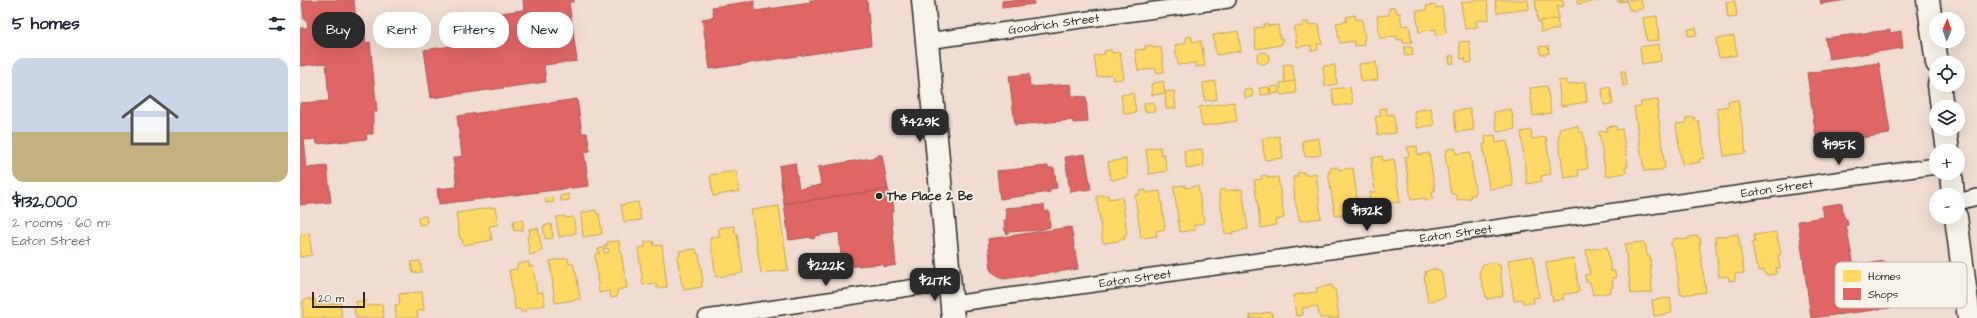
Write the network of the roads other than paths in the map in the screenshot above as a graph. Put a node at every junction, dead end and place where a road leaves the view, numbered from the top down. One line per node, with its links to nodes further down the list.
1 (923, 0): 4 (main road)
2 (1228, 0): 4 (street, Goodrich Street)
3 (1928, 0): 5 (main road)
4 (927, 41): 11 (main road)
5 (1935, 56)
6 (1929, 167): 13 (street, Eaton Street)
7 (1977, 197): 8 (street)
8 (1965, 200)
9 (1957, 224): 10 (main road)
10 (1962, 262)
11 (950, 282): 13 (main road); 14 (street)
12 (1967, 296): 15 (main road)
13 (953, 311)
14 (706, 318)
15 (1970, 318)

